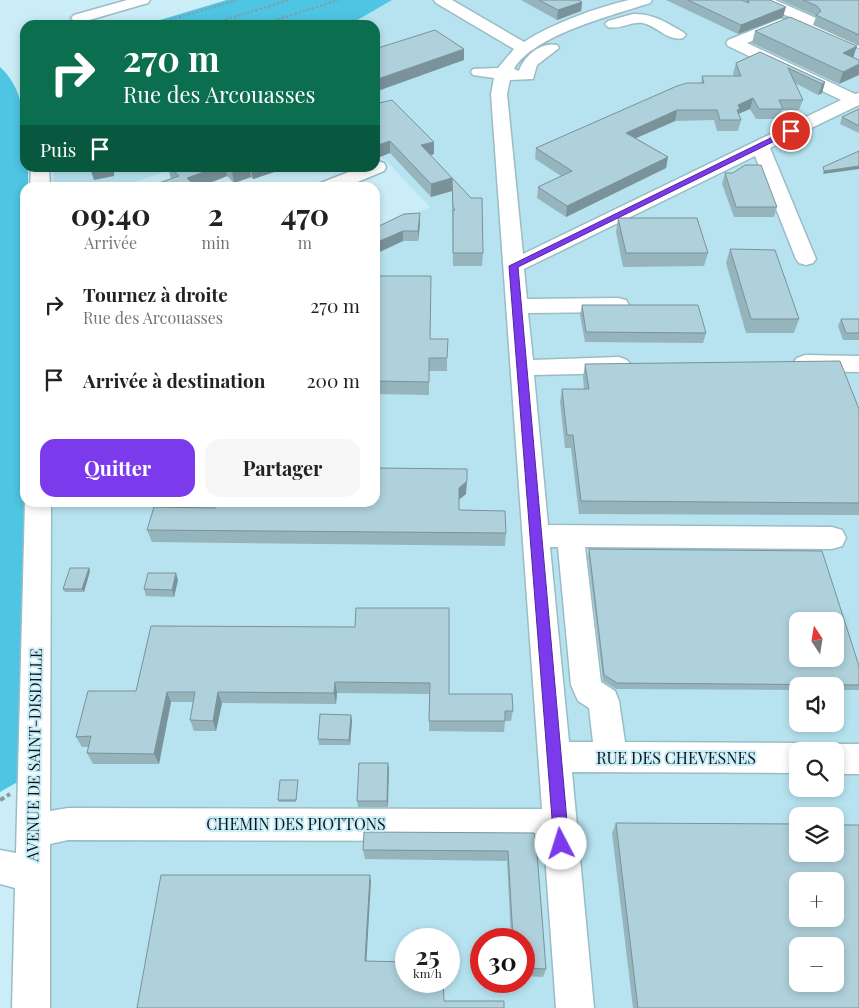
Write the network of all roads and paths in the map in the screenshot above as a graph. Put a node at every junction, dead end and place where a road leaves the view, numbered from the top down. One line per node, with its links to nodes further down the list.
1 (86, 0): 10 (street)
2 (143, 0): 11 (street)
3 (237, 0): 12 (path)
4 (289, 0): 13 (path)
5 (339, 0): 14 (path)
6 (441, 0): 9 (street)
7 (645, 0): 18 (street)
8 (763, 0): 17 (street)
9 (474, 19): 15 (street); 18 (street)
10 (78, 20)
11 (81, 20)
12 (170, 20)
13 (224, 20)
14 (276, 20)
15 (457, 24)
16 (678, 35): 21 (street)
17 (859, 44)
18 (524, 48): 21 (street)
19 (859, 54): 22 (street)
20 (479, 72): 21 (street)
21 (503, 74): 27 (street)
22 (857, 99): 23 (street)
23 (760, 146): 26 (street); 27 (street)
24 (365, 172): 25 (street)
25 (340, 182)
26 (806, 259)
27 (514, 266): 29 (street)
28 (637, 305): 29 (street)
29 (517, 306): 33 (street)
30 (782, 363): 31 (street)
31 (859, 364)
32 (644, 365): 33 (street)
33 (522, 368): 35 (street)
34 (38, 507): 44 (street, AVENUE DE SAINT-DISDILLE)
35 (536, 536): 36 (street); 38 (street)
36 (570, 536): 37 (street); 39 (street)
37 (832, 538)
38 (554, 757): 39 (street, RUE DES CHEVESNES); 43 (street)
39 (611, 758): 40 (street, RUE DES CHEVESNES)
40 (789, 758)
41 (844, 759): 42 (street)
42 (859, 759)
43 (560, 825): 44 (street, CHEMIN DES PIOTTONS); 48 (street)
44 (33, 830): 46 (street, AVENUE DE SAINT-DISDILLE)
45 (0, 866): 46 (street)
46 (33, 874): 47 (street, AVENUE DE SAINT-DISDILLE)
47 (31, 1008)
48 (575, 1008)

